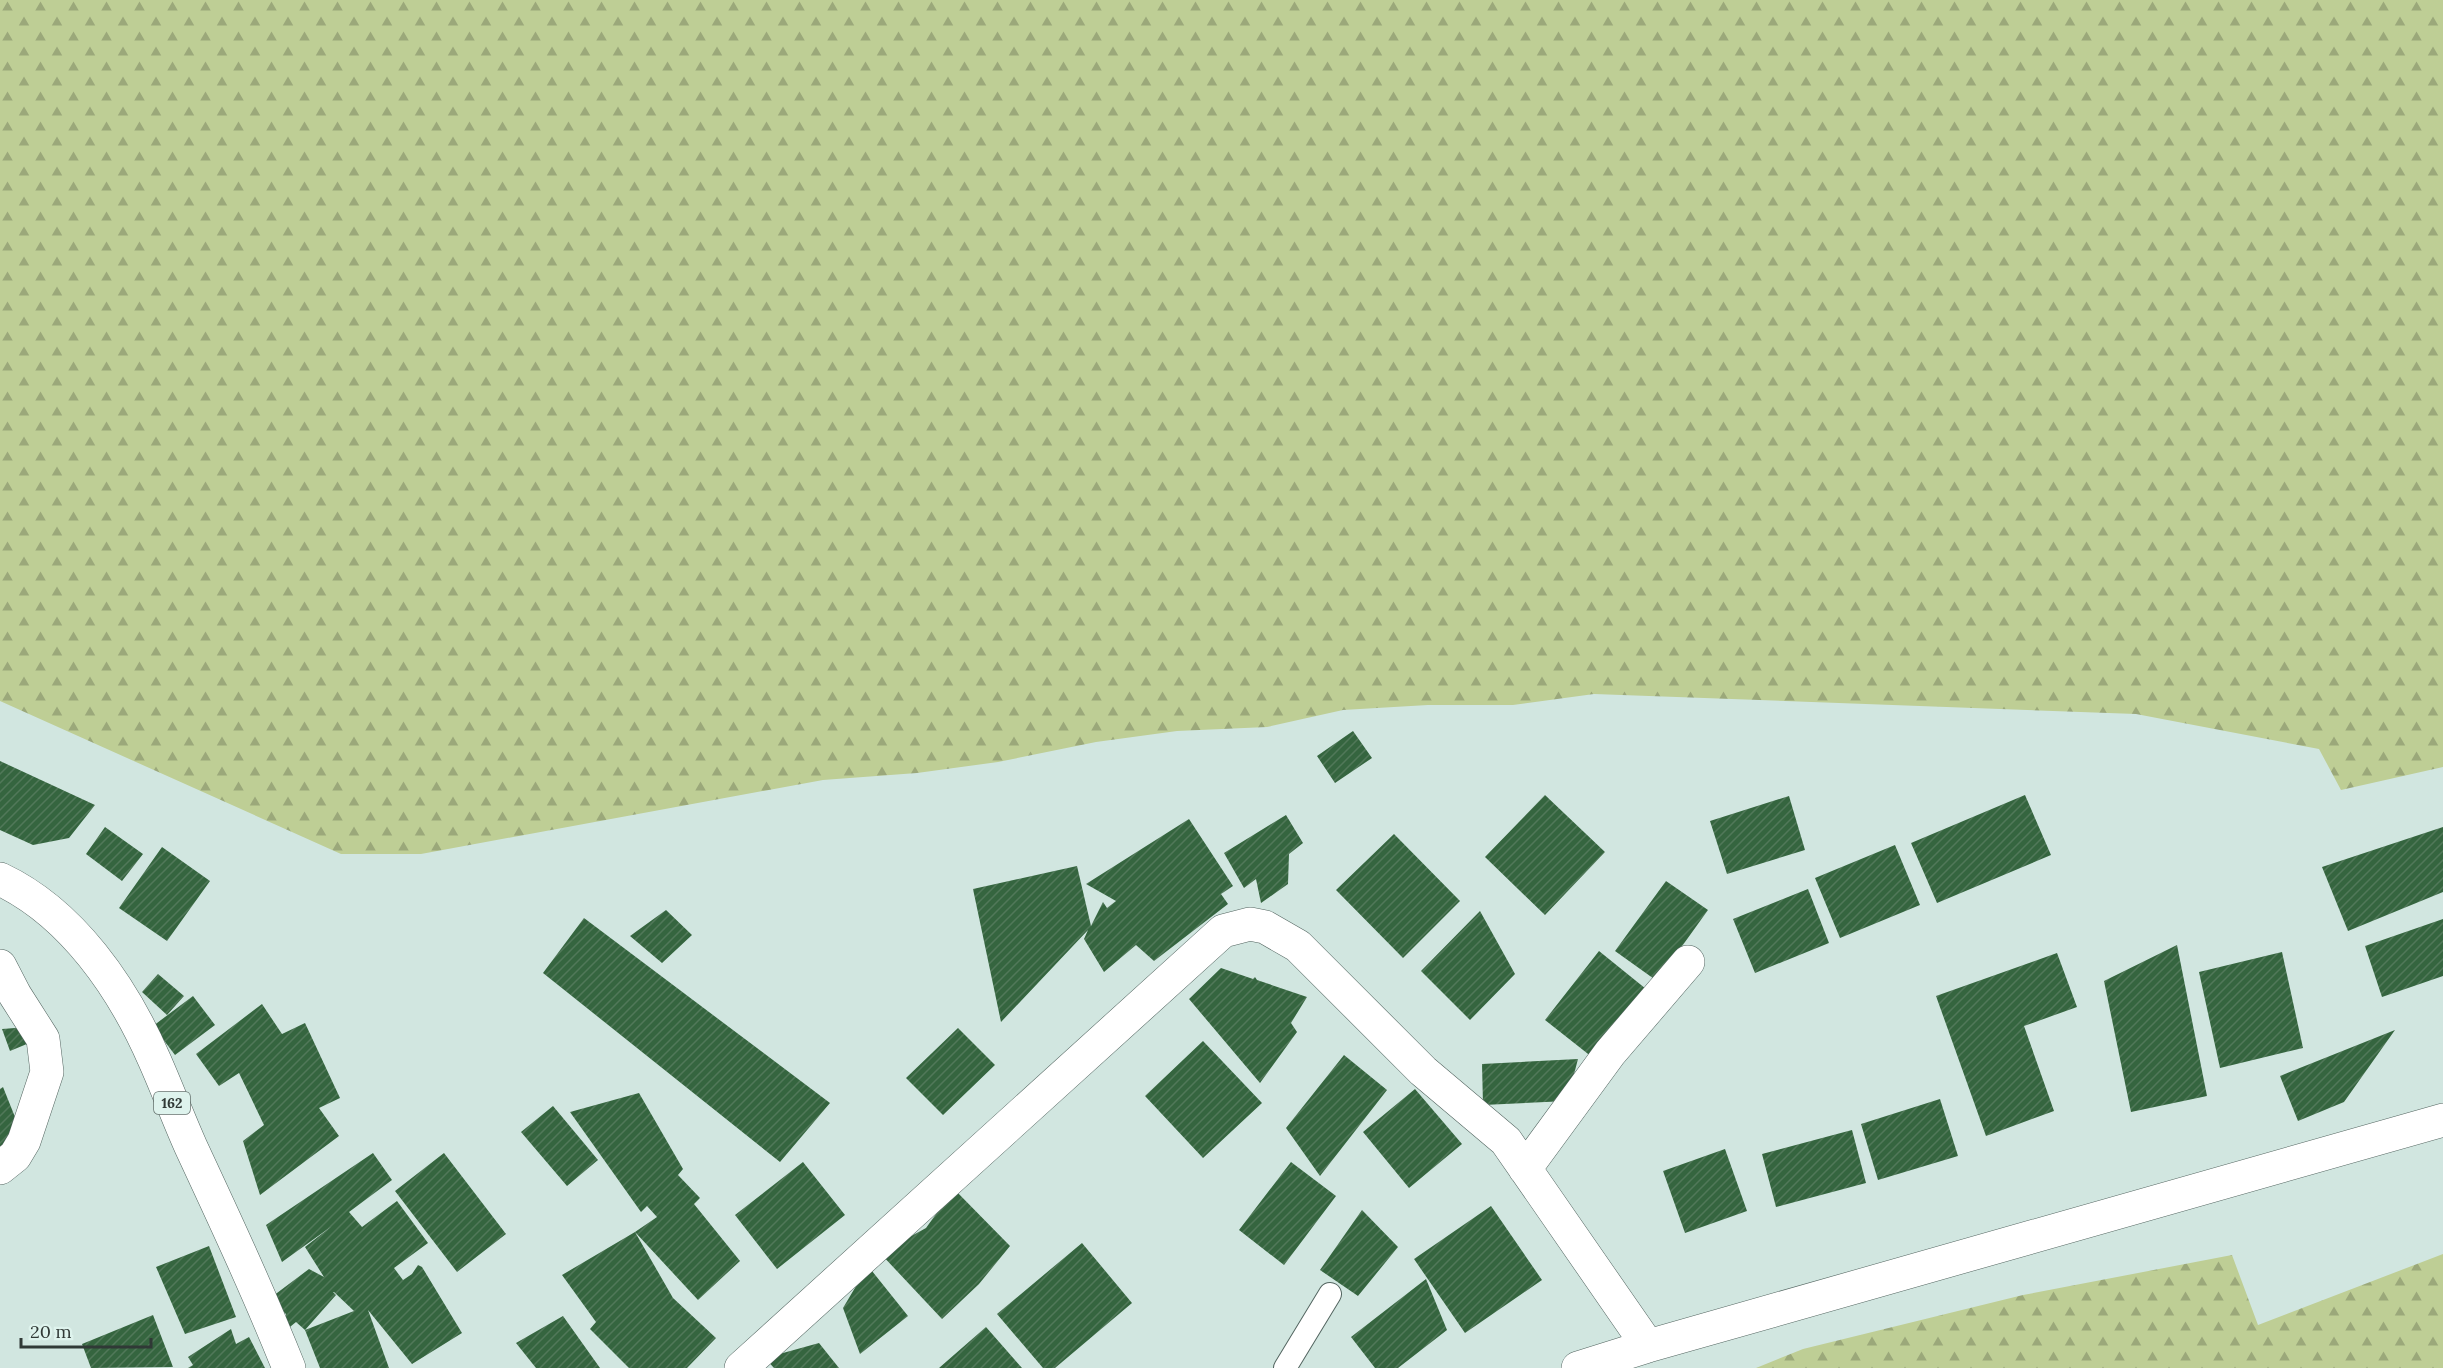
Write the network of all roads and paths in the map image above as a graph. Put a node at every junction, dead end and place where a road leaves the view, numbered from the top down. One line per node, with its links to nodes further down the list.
1 (0, 879): 9 (street, 162)
2 (1689, 962): 6 (street)
3 (0, 966): 5 (street)
4 (2443, 1120): 8 (street)
5 (0, 1168)
6 (1525, 1169): 8 (street); 10 (street)
7 (1330, 1294): 11 (lane)
8 (1648, 1346): 12 (street)
9 (289, 1368)
10 (741, 1368)
11 (1285, 1368)
12 (1578, 1368)

